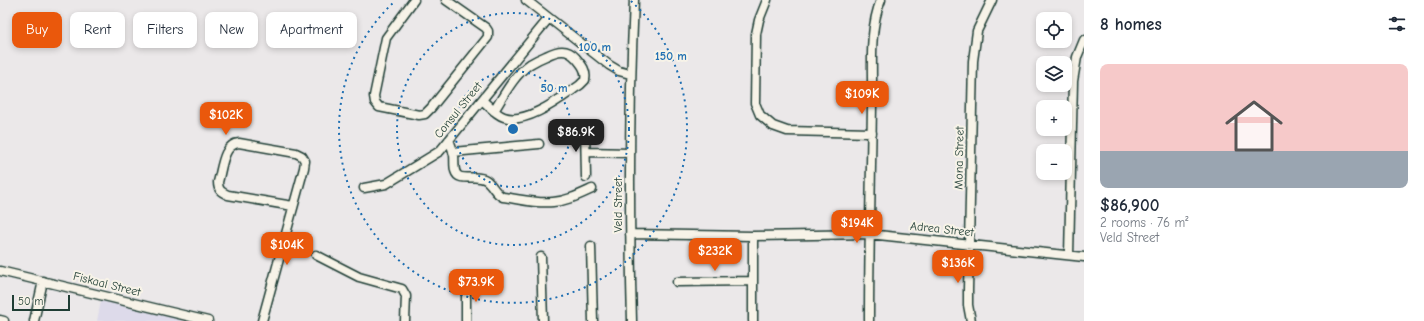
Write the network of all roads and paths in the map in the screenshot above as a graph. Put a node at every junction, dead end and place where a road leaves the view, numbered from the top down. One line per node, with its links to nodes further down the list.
1 (414, 0): 2 (street)
2 (446, 0)
3 (526, 0): 8 (street)
4 (634, 0): 10 (street, Veld Street)
5 (767, 0): 14 (street)
6 (881, 0): 14 (street)
7 (992, 0): 27 (street, Mona Street)
8 (549, 18): 10 (street); 11 (street, Consul Street)
9 (1084, 40): 30 (street)
10 (630, 74): 19 (street, Veld Street)
11 (482, 100): 12 (street); 15 (street, Consul Street)
12 (494, 111): 12 (street)
13 (585, 129): 18 (street)
14 (872, 133): 25 (street)
15 (449, 140): 17 (street); 21 (street, Consul Street)
16 (539, 144): 17 (street)
17 (453, 152): 22 (street)
18 (586, 152): 19 (street); 20 (street)
19 (630, 153): 24 (street, Veld Street)
20 (586, 177)
21 (364, 188)
22 (592, 189)
23 (294, 206): 23 (street); 42 (street)
24 (630, 234): 26 (street, Adrea Street); 47 (street, Veld Street)
25 (869, 234): 26 (street, Adrea Street); 27 (street, Adrea Street); 49 (street)
26 (753, 236): 35 (street)
27 (969, 244): 30 (street, Adrea Street); 50 (street, Mona Street)
28 (591, 246): 46 (street)
29 (316, 255): 43 (street)
30 (1069, 255): 32 (street, Adrea Street)
31 (541, 257): 45 (street)
32 (1084, 257)
33 (0, 271): 34 (street, Fiskaal Street)
34 (43, 281): 40 (street); 41 (street, Fiskaal Street)
35 (753, 281): 36 (street); 48 (street)
36 (677, 282)
37 (466, 285): 44 (street)
38 (0, 320): 39 (street)
39 (4, 321)
40 (34, 321)
41 (208, 321)
42 (262, 321)
43 (405, 321)
44 (466, 321)
45 (543, 321)
46 (593, 321)
47 (632, 321)
48 (753, 321)
49 (869, 321)
50 (971, 321)

